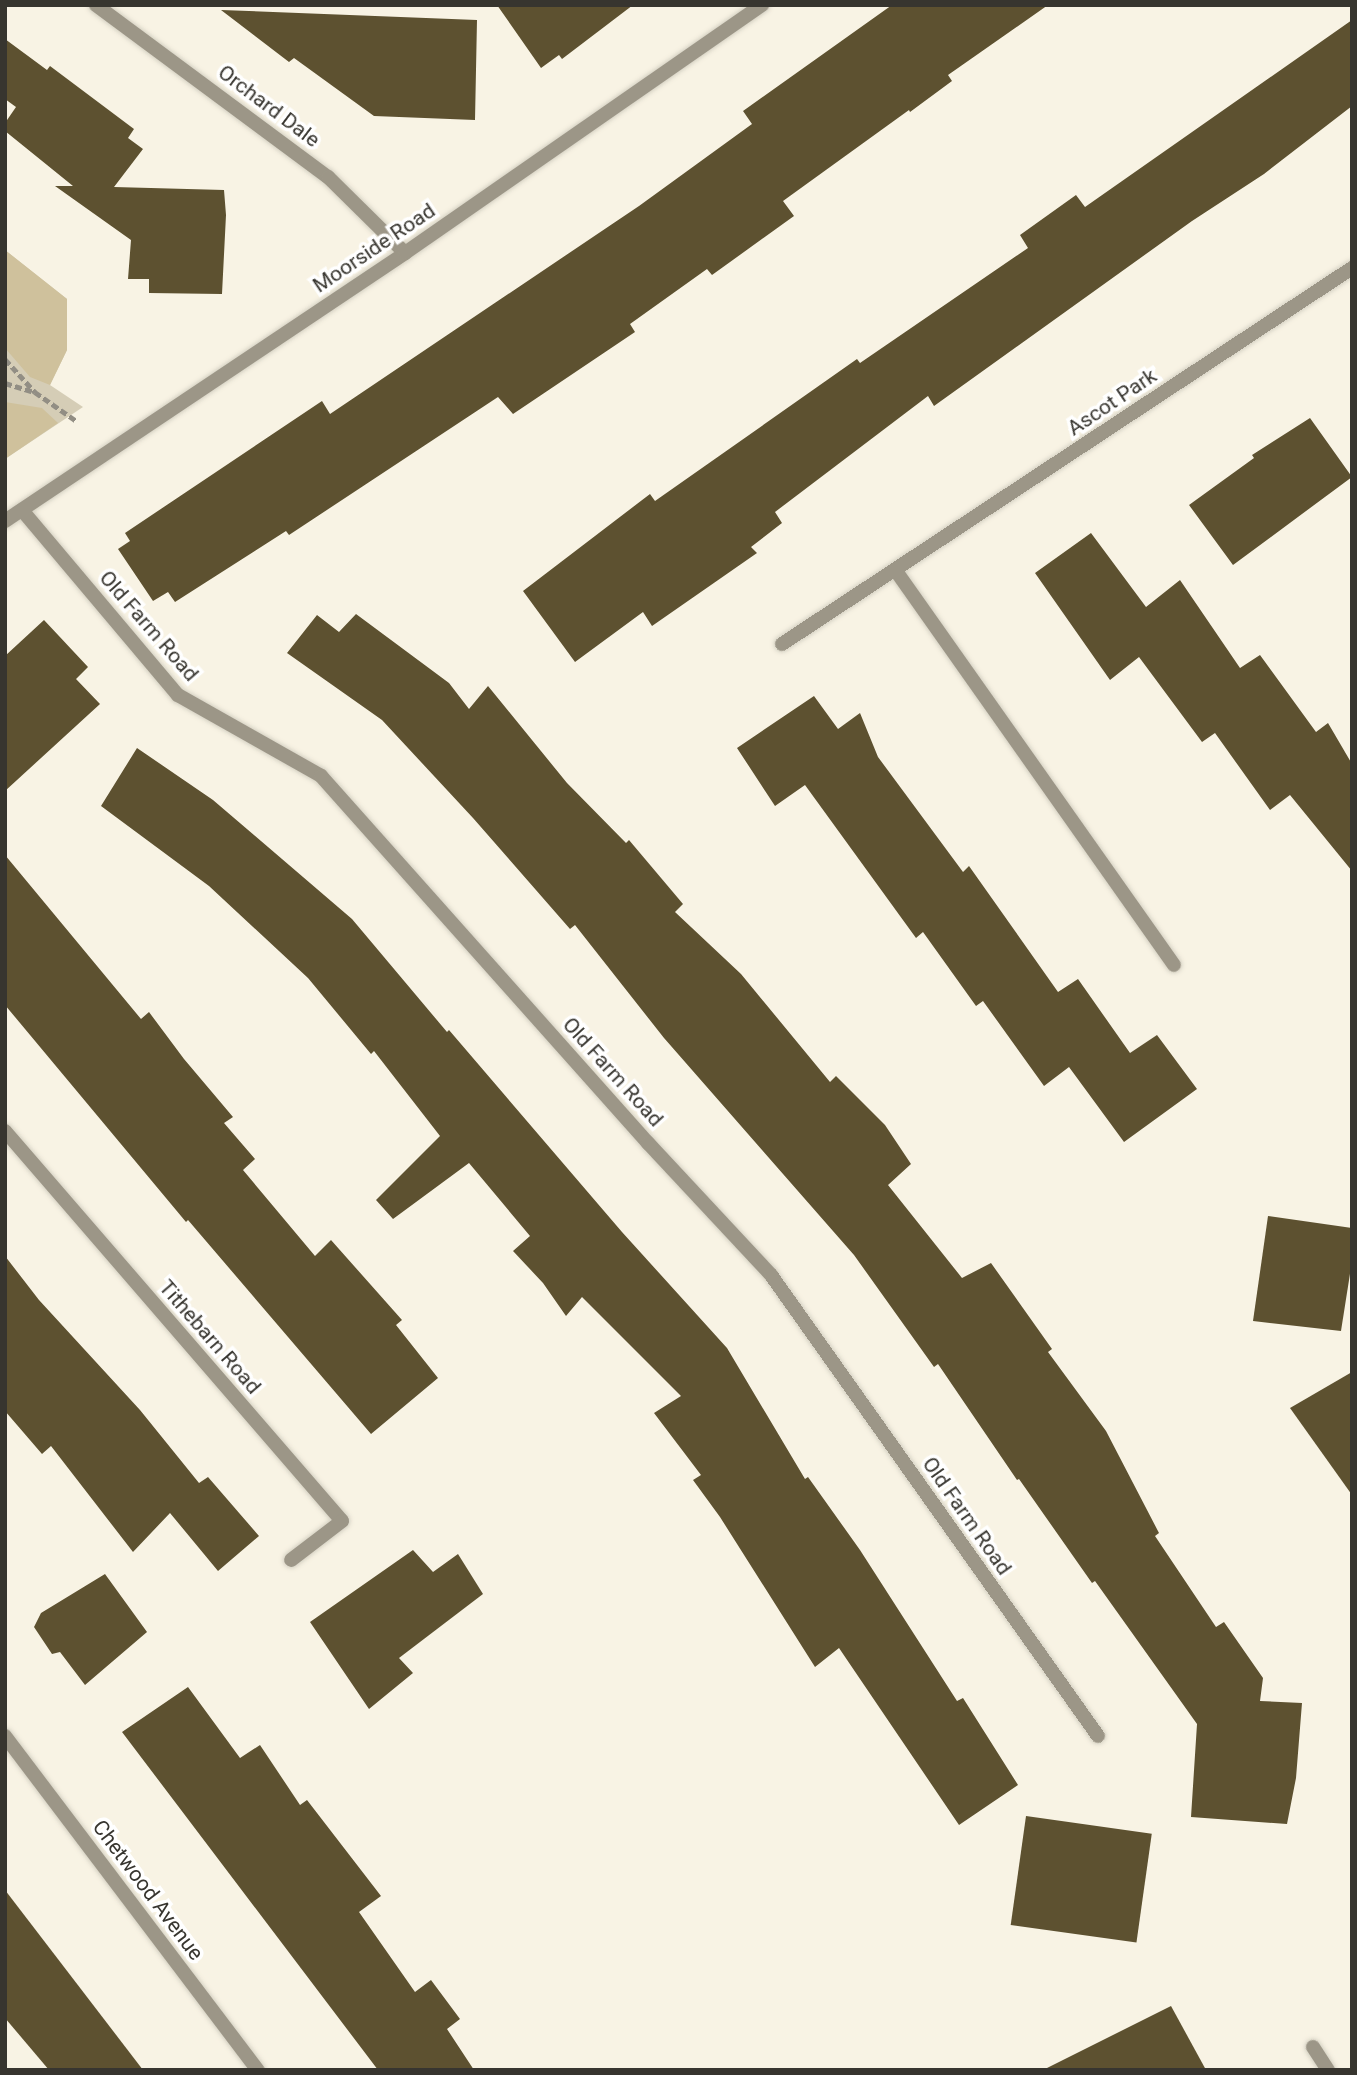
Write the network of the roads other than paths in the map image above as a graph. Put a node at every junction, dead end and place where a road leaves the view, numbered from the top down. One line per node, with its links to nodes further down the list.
1 (96, 5): 3 (street, Orchard Dale)
2 (762, 5): 3 (street, Moorside Road)
3 (405, 253): 5 (street, Moorside Road)
4 (1352, 268): 7 (street, Ascot Park)
5 (22, 510): 6 (street, Moorside Road); 13 (street, Old Farm Road)
6 (5, 521)
7 (896, 570): 8 (street, Ascot Park); 9 (street)
8 (782, 644)
9 (1174, 965)
10 (5, 1131): 11 (street, Tithebarn Road)
11 (291, 1560)
12 (5, 1736): 15 (street, Chetwood Avenue)
13 (1098, 1736)
14 (1313, 2047): 16 (street)
15 (258, 2070)
16 (1328, 2070)

